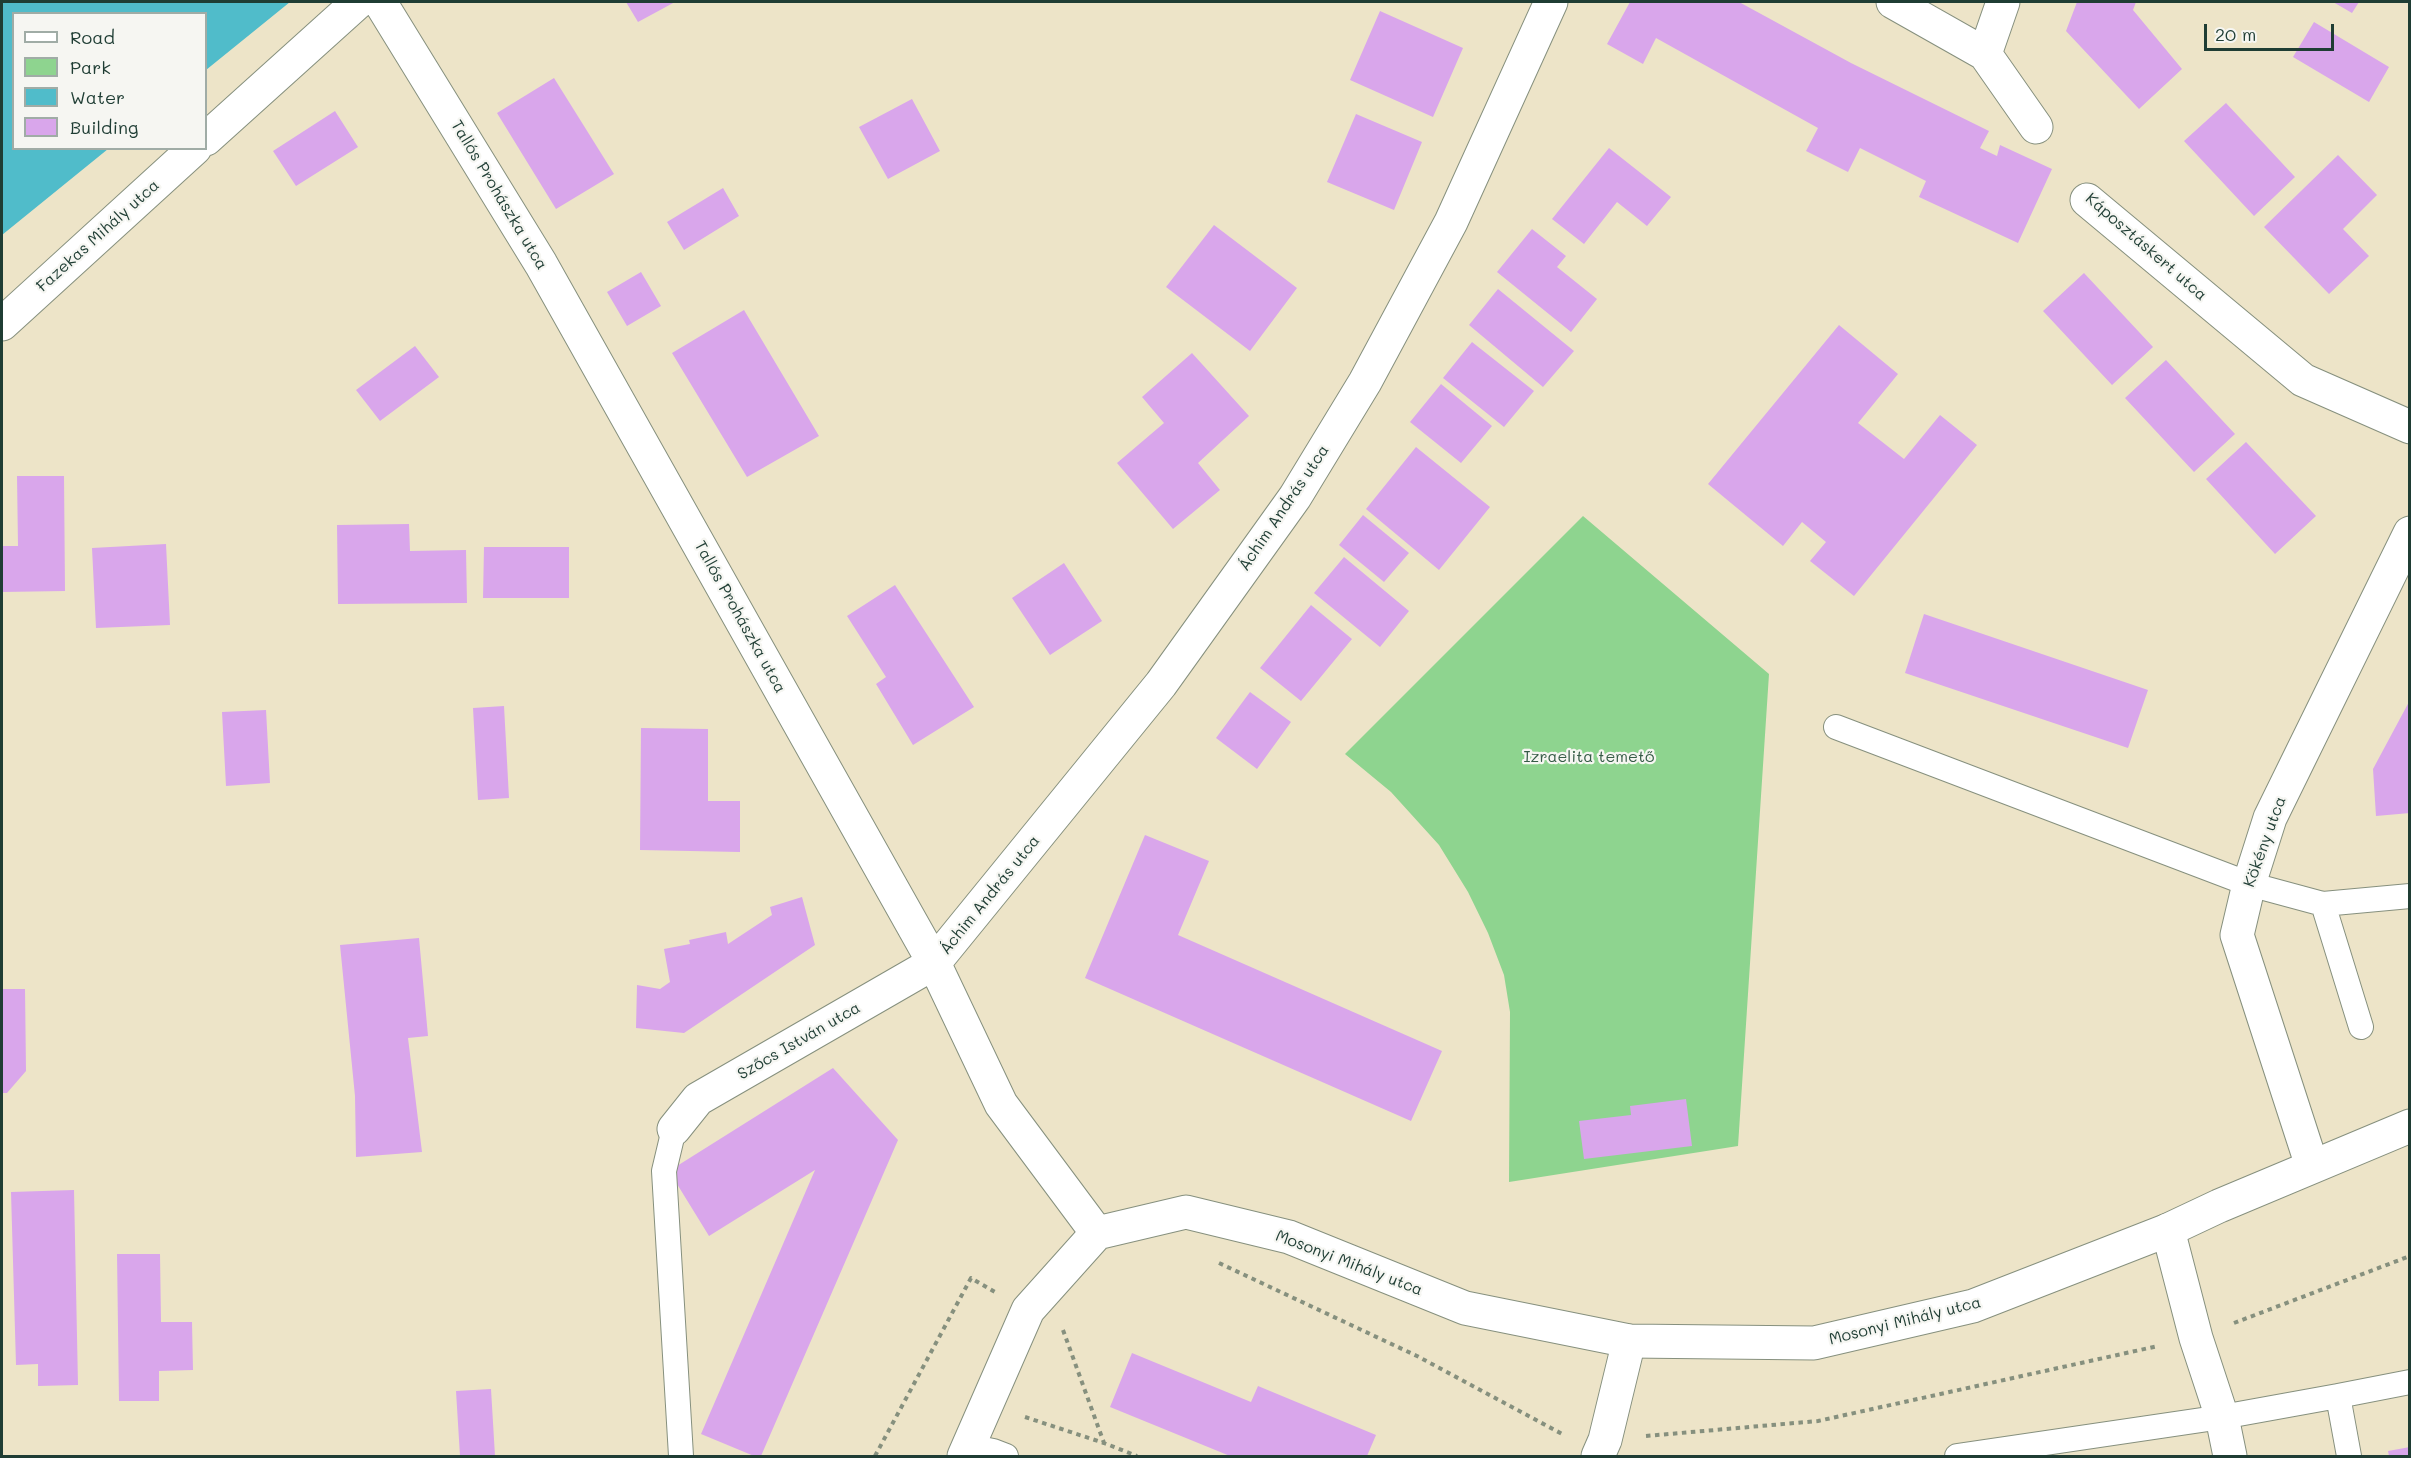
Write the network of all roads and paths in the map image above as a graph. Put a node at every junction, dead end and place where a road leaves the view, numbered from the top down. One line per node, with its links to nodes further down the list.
1 (358, 2): 8 (street)
2 (380, 2): 18 (street, Tallós Prohászka utca)
3 (1551, 2): 18 (street, Áchim András utca)
4 (1893, 2): 6 (street)
5 (2003, 2): 6 (street)
6 (1985, 54): 7 (street)
7 (2036, 127)
8 (207, 138)
9 (193, 150): 11 (street, Fazekas Mihály utca)
10 (2087, 200): 12 (street, Káposztáskert utca)
11 (2, 324)
12 (2409, 427)
13 (2409, 533): 15 (street, Kökény utca)
14 (1836, 727): 15 (lane)
15 (2249, 884): 17 (lane); 22 (street, Kökény utca)
16 (2409, 896): 17 (lane)
17 (2323, 904): 19 (lane)
18 (934, 963): 21 (street, Szőcs István utca); 24 (street, Tallós Prohászka utca)
19 (2361, 1027)
20 (2409, 1126): 22 (street, Mosonyi Mihály utca)
21 (674, 1129): 34 (lane)
22 (2312, 1166): 23 (street, Mosonyi Mihály utca)
23 (2169, 1230): 27 (street, Mosonyi Mihály utca); 31 (street)
24 (1097, 1233): 25 (street); 27 (street, Mosonyi Mihály utca)
25 (1028, 1310): 30 (street); 35 (path)
26 (1062, 1326): 32 (path)
27 (1629, 1341): 38 (street)
28 (2409, 1382): 29 (lane)
29 (2338, 1396): 31 (lane); 41 (lane)
30 (985, 1406): 32 (path); 33 (street)
31 (2222, 1417): 39 (lane); 40 (street)
32 (1104, 1443): 37 (path)
33 (966, 1451): 36 (lane)
34 (681, 1456)
35 (875, 1456)
36 (1006, 1456)
37 (1137, 1456)
38 (1598, 1456)
39 (1957, 1456)
40 (2230, 1456)
41 (2349, 1456)

